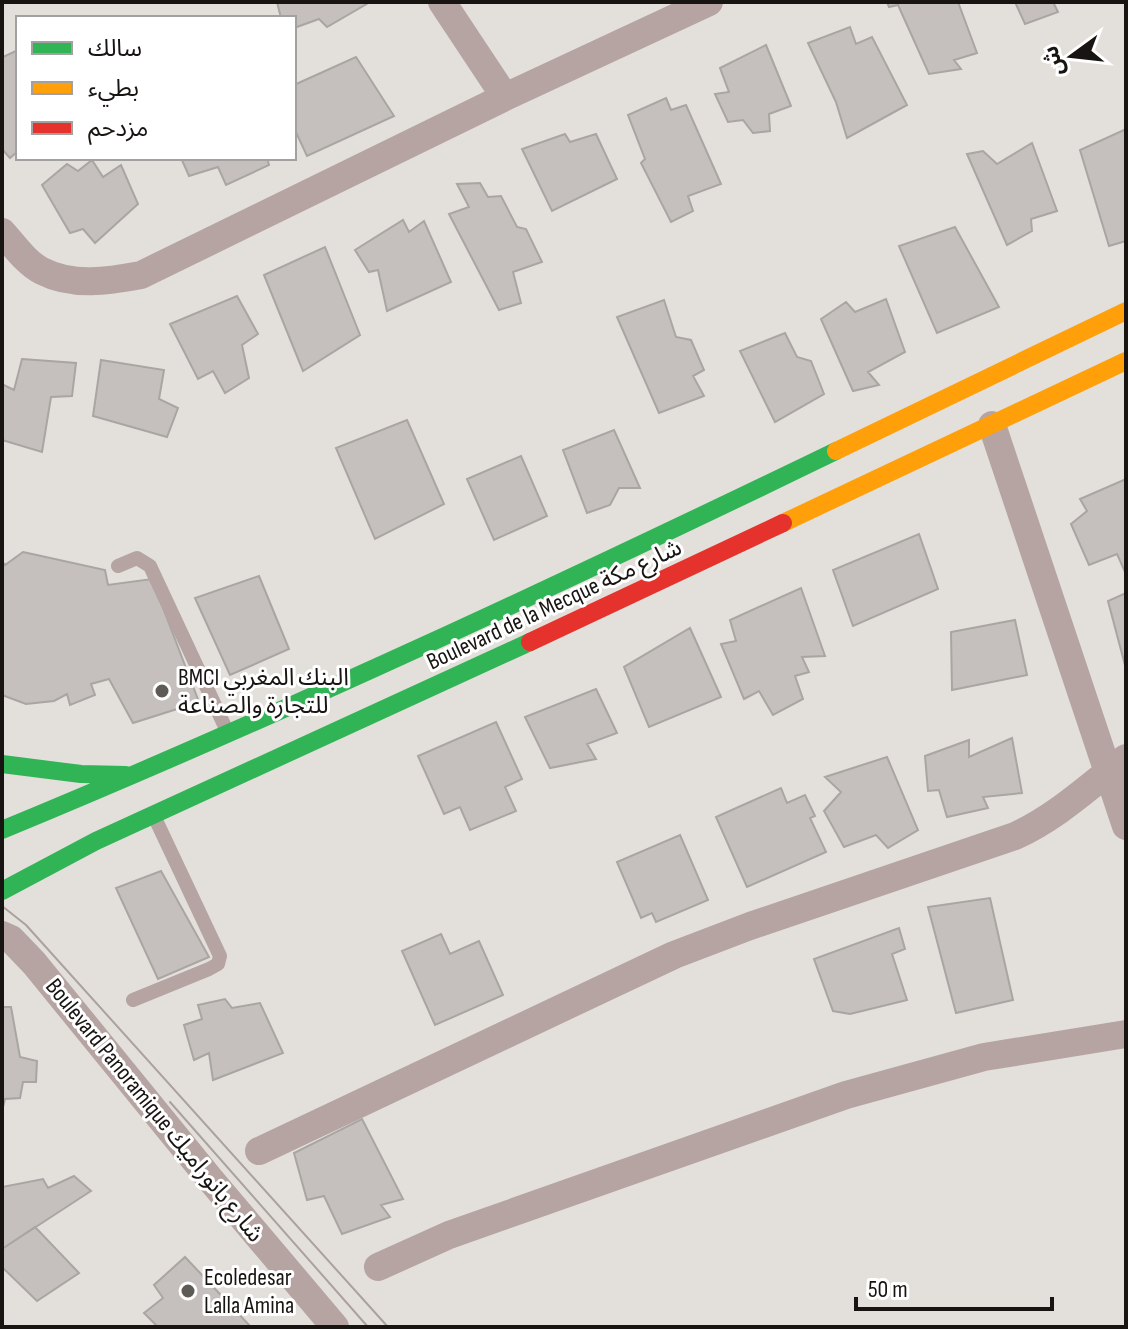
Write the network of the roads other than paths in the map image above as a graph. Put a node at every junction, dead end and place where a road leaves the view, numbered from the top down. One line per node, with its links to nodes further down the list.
1 (442, 2): 3 (street)
2 (709, 2): 3 (street)
3 (505, 97): 4 (street)
4 (2, 232)
5 (1126, 311): 9 (main road, Boulevard de la Mecque شارع مكة)
6 (1126, 361): 7 (main road, Boulevard de la Mecque شارع مكة)
7 (992, 425): 11 (street); 13 (main road, Boulevard de la Mecque شارع مكة)
8 (118, 566): 9 (lane)
9 (229, 735): 12 (main road, Boulevard de la Mecque شارع مكة)
10 (2, 764): 12 (main road)
11 (1117, 765): 14 (street); 20 (street)
12 (138, 775): 15 (main road, Boulevard de la Mecque شارع مكة)
13 (153, 815): 16 (main road, Boulevard de la Mecque شارع مكة); 18 (lane)
14 (1126, 826)
15 (2, 830)
16 (2, 891)
17 (2, 935): 22 (street, Boulevard Panoramique شارع بانوراميك)
18 (133, 1000)
19 (1126, 1034): 21 (street)
20 (259, 1151)
21 (378, 1267)
22 (335, 1327)

